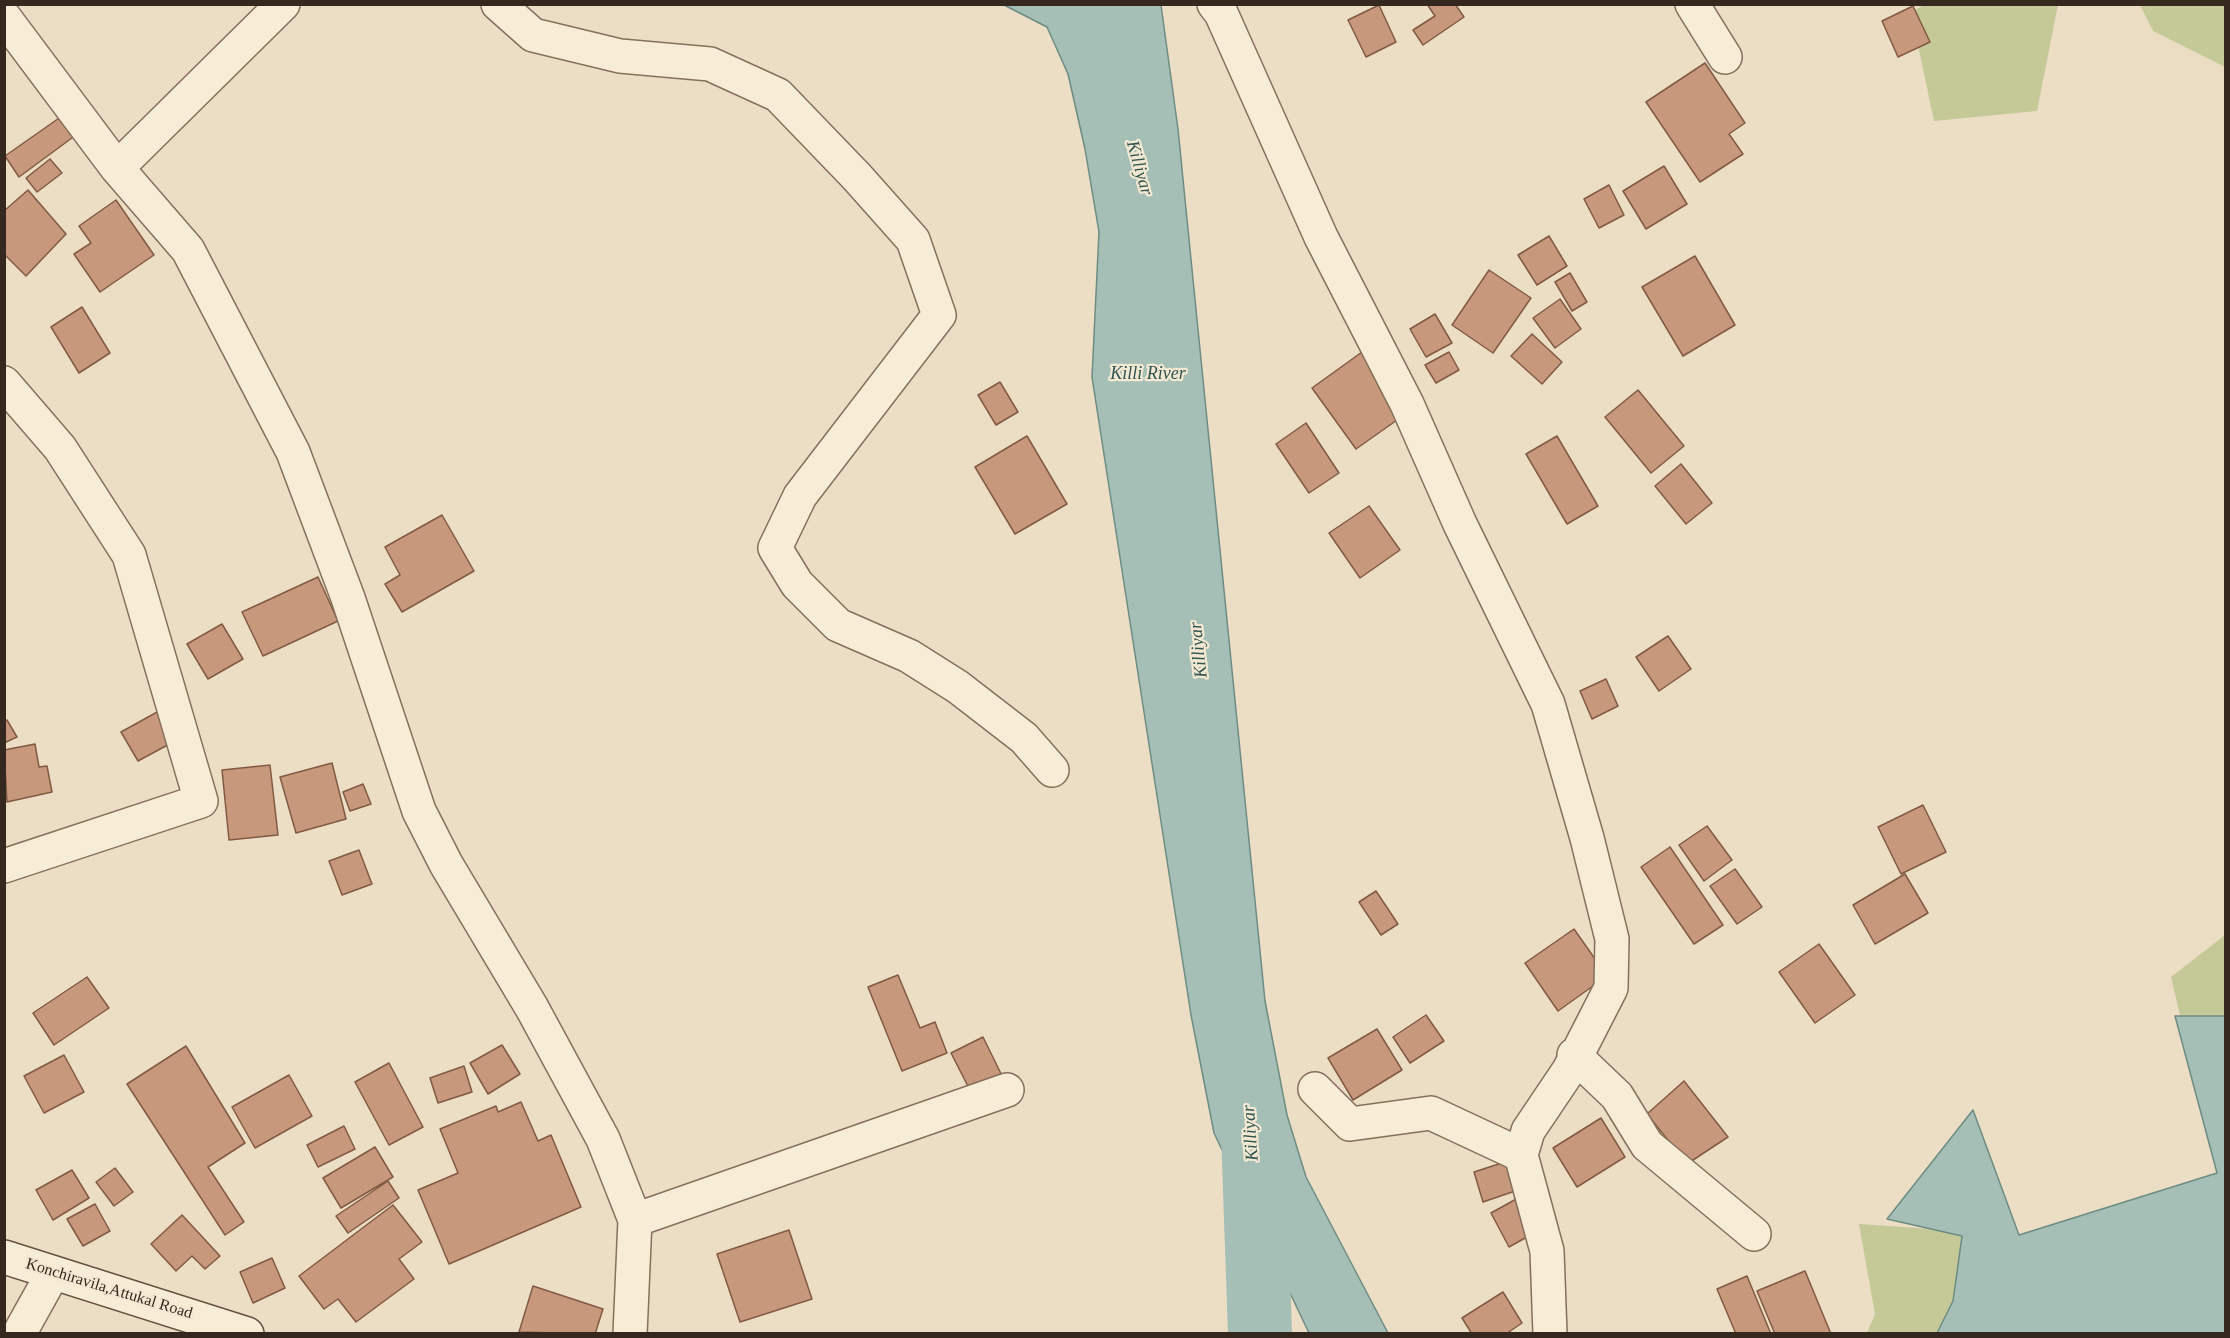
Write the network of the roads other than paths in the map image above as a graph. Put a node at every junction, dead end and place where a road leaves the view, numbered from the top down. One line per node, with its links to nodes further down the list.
1 (283, 4): 7 (street)
2 (498, 4): 9 (street)
3 (1214, 4): 11 (street)
4 (1692, 4): 6 (street)
5 (4, 17): 7 (street)
6 (1725, 57)
7 (117, 168): 15 (street)
8 (4, 383): 10 (street)
9 (1052, 770)
10 (4, 866)
11 (1574, 1055): 14 (street); 16 (street)
12 (1315, 1089): 14 (street)
13 (1007, 1090): 15 (street)
14 (1521, 1155): 22 (street)
15 (634, 1220): 21 (street)
16 (1754, 1234)
17 (4, 1257): 18 (street, Konchiravila,Attukal Road)
18 (53, 1273): 19 (street); 20 (street, Konchiravila,Attukal Road)
19 (20, 1334)
20 (248, 1334)
21 (630, 1334)
22 (1550, 1334)

